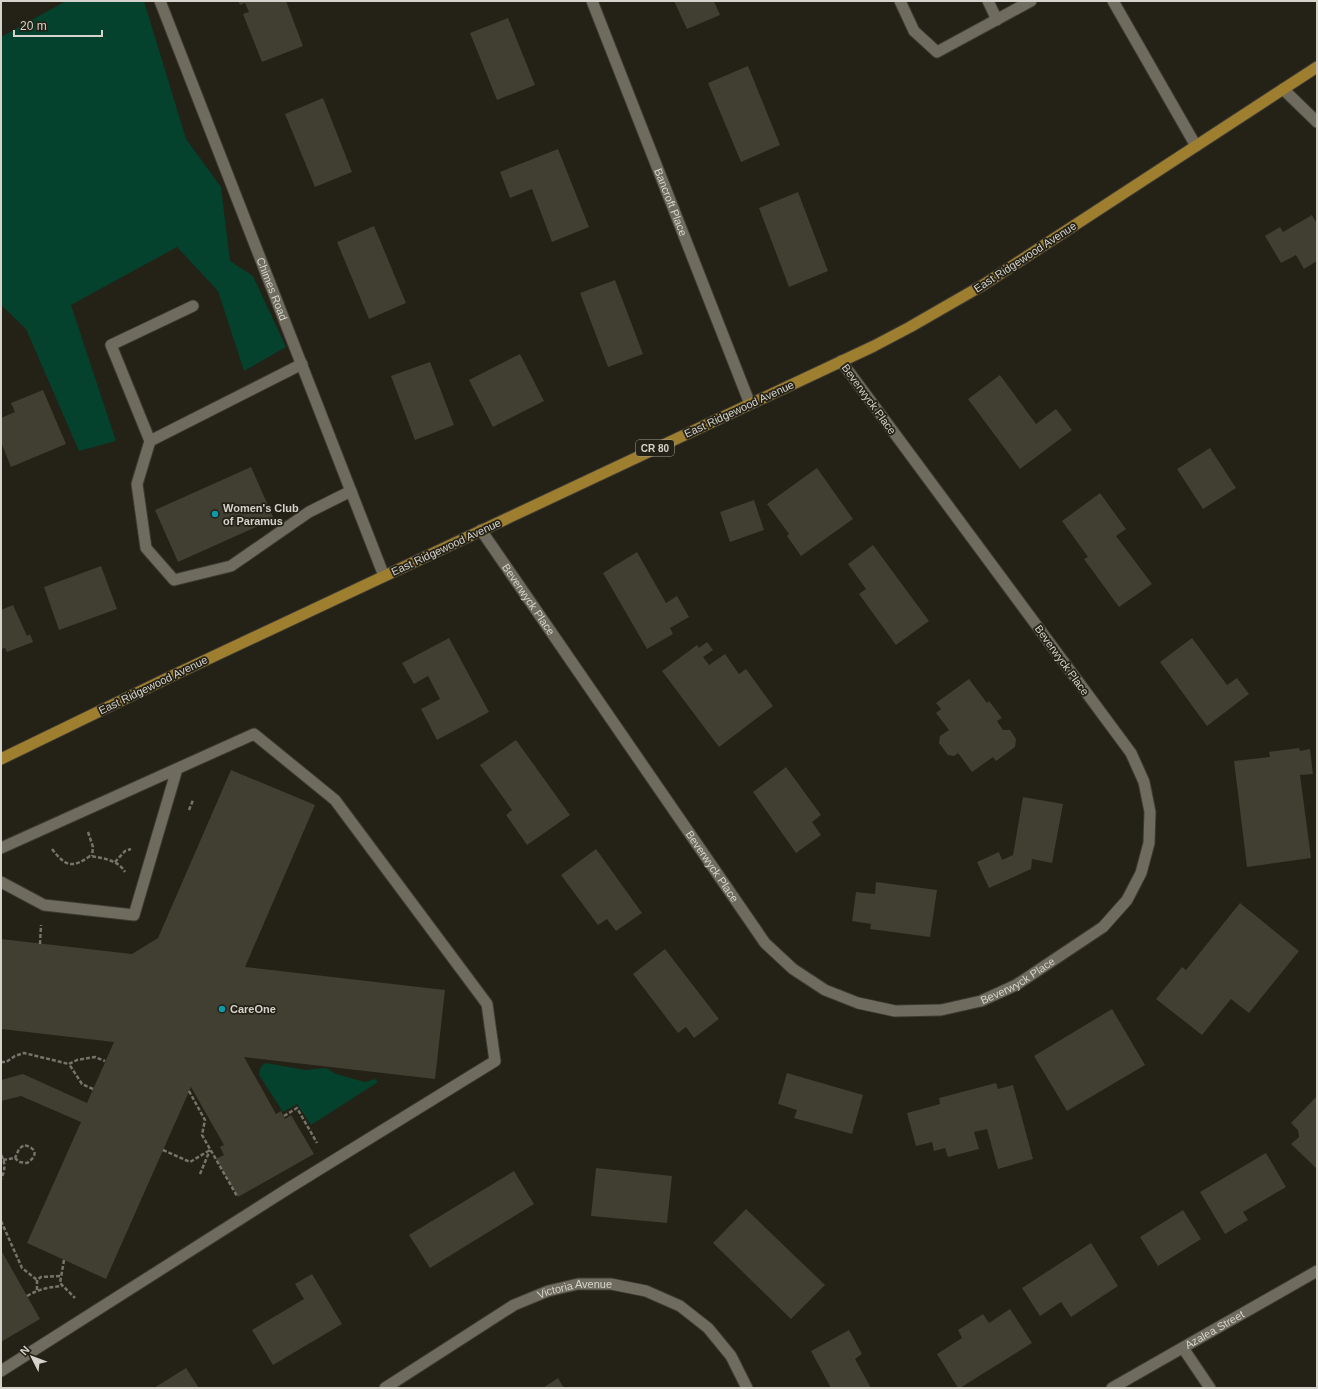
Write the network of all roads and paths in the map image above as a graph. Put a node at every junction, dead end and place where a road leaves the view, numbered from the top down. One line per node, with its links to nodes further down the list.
1 (160, 1): 14 (street, Chimes Road)
2 (592, 1): 15 (street, Bancroft Place)
3 (900, 1): 7 (street)
4 (988, 1): 7 (street)
5 (1031, 1): 7 (street)
6 (1113, 1): 11 (street)
7 (997, 20)
8 (1317, 67): 9 (main road, East Ridgewood Avenue / CR 80)
9 (1283, 89): 10 (street); 11 (main road, East Ridgewood Avenue / CR 80)
10 (1317, 122)
11 (1196, 146): 13 (main road, East Ridgewood Avenue / CR 80)
12 (193, 306): 16 (street)
13 (841, 361): 15 (main road, East Ridgewood Avenue / CR 80); 18 (street, Beverwyck Place)
14 (302, 364): 16 (street); 17 (street, Chimes Road)
15 (750, 404): 18 (main road, East Ridgewood Avenue / CR 80)
16 (150, 441): 17 (street)
17 (351, 491): 19 (street, Chimes Road)
18 (481, 530): 19 (main road, East Ridgewood Avenue / CR 80)
19 (384, 576): 20 (main road, East Ridgewood Avenue / CR 80)
20 (1, 759)
21 (176, 769): 24 (street); 29 (street); 57 (street)
22 (85, 826): 26 (path)
23 (48, 844): 26 (path)
24 (1, 848)
25 (135, 848): 27 (path)
26 (92, 856): 27 (path)
27 (115, 862): 28 (path)
28 (127, 874)
29 (1, 882)
30 (42, 922): 31 (path)
31 (40, 944)
32 (105, 1061): 34 (path)
33 (1, 1062): 34 (path)
34 (69, 1064): 35 (path)
35 (93, 1089)
36 (189, 1091): 40 (path)
37 (284, 1116): 38 (path)
38 (317, 1143)
39 (163, 1150): 40 (path)
40 (210, 1150): 44 (path); 46 (path)
41 (1, 1155): 43 (path)
42 (15, 1158): 42 (path); 43 (path)
43 (4, 1160): 45 (path)
44 (200, 1174)
45 (1, 1179)
46 (239, 1200)
47 (1, 1223): 51 (path)
48 (64, 1260): 50 (path)
49 (1317, 1271): 56 (street, Azalea Street)
50 (61, 1276): 51 (path); 52 (path)
51 (37, 1280): 53 (path)
52 (63, 1286): 53 (path); 55 (path)
53 (37, 1290): 54 (path)
54 (27, 1296)
55 (77, 1300)
56 (1183, 1348): 60 (street, Azalea Street); 61 (street)
57 (1, 1371)
58 (385, 1388): 59 (street, Victoria Avenue)
59 (747, 1388)
60 (1112, 1388)
61 (1210, 1388)

